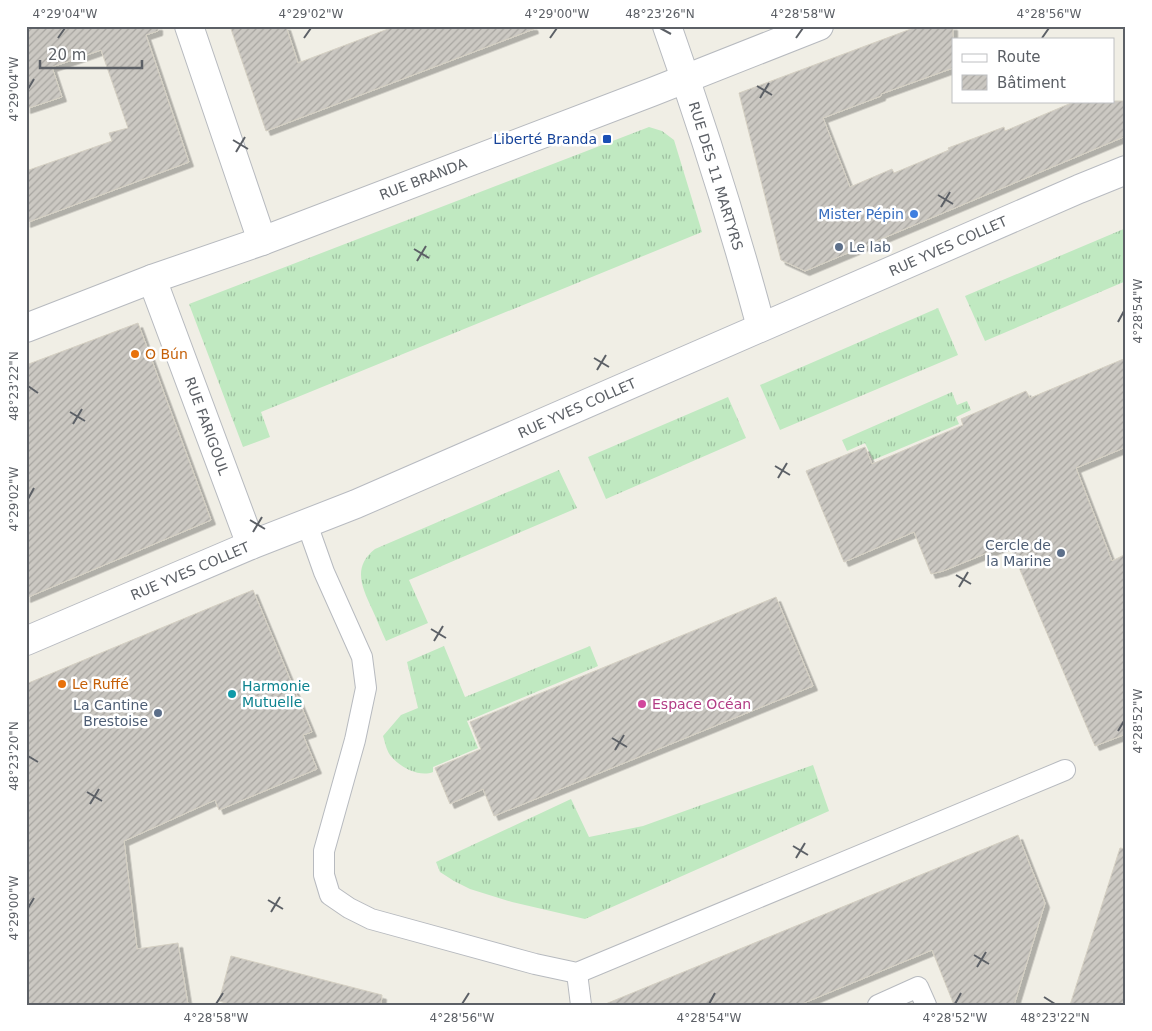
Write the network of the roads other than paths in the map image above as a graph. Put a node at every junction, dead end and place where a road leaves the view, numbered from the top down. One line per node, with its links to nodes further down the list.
1 (189, 26): 6 (street)
2 (667, 26): 4 (street, RUE DES 11 MARTYRS)
3 (818, 26): 4 (street, RUE BRANDA)
4 (685, 79): 6 (street, RUE BRANDA); 8 (street, RUE DES 11 MARTYRS)
5 (1126, 170): 8 (street, RUE YVES COLLET)
6 (262, 240): 7 (street, RUE BRANDA)
7 (152, 279): 9 (street, RUE BRANDA); 11 (street, RUE FARIGOUL)
8 (761, 327): 10 (street, RUE YVES COLLET)
9 (26, 328)
10 (307, 524): 11 (street, RUE YVES COLLET); 14 (lane)
11 (251, 545): 12 (street, RUE YVES COLLET)
12 (26, 641)
13 (1064, 770): 14 (lane)
14 (577, 973): 15 (lane)
15 (580, 1005)
16 (878, 1005): 17 (lane)
17 (926, 1005)

